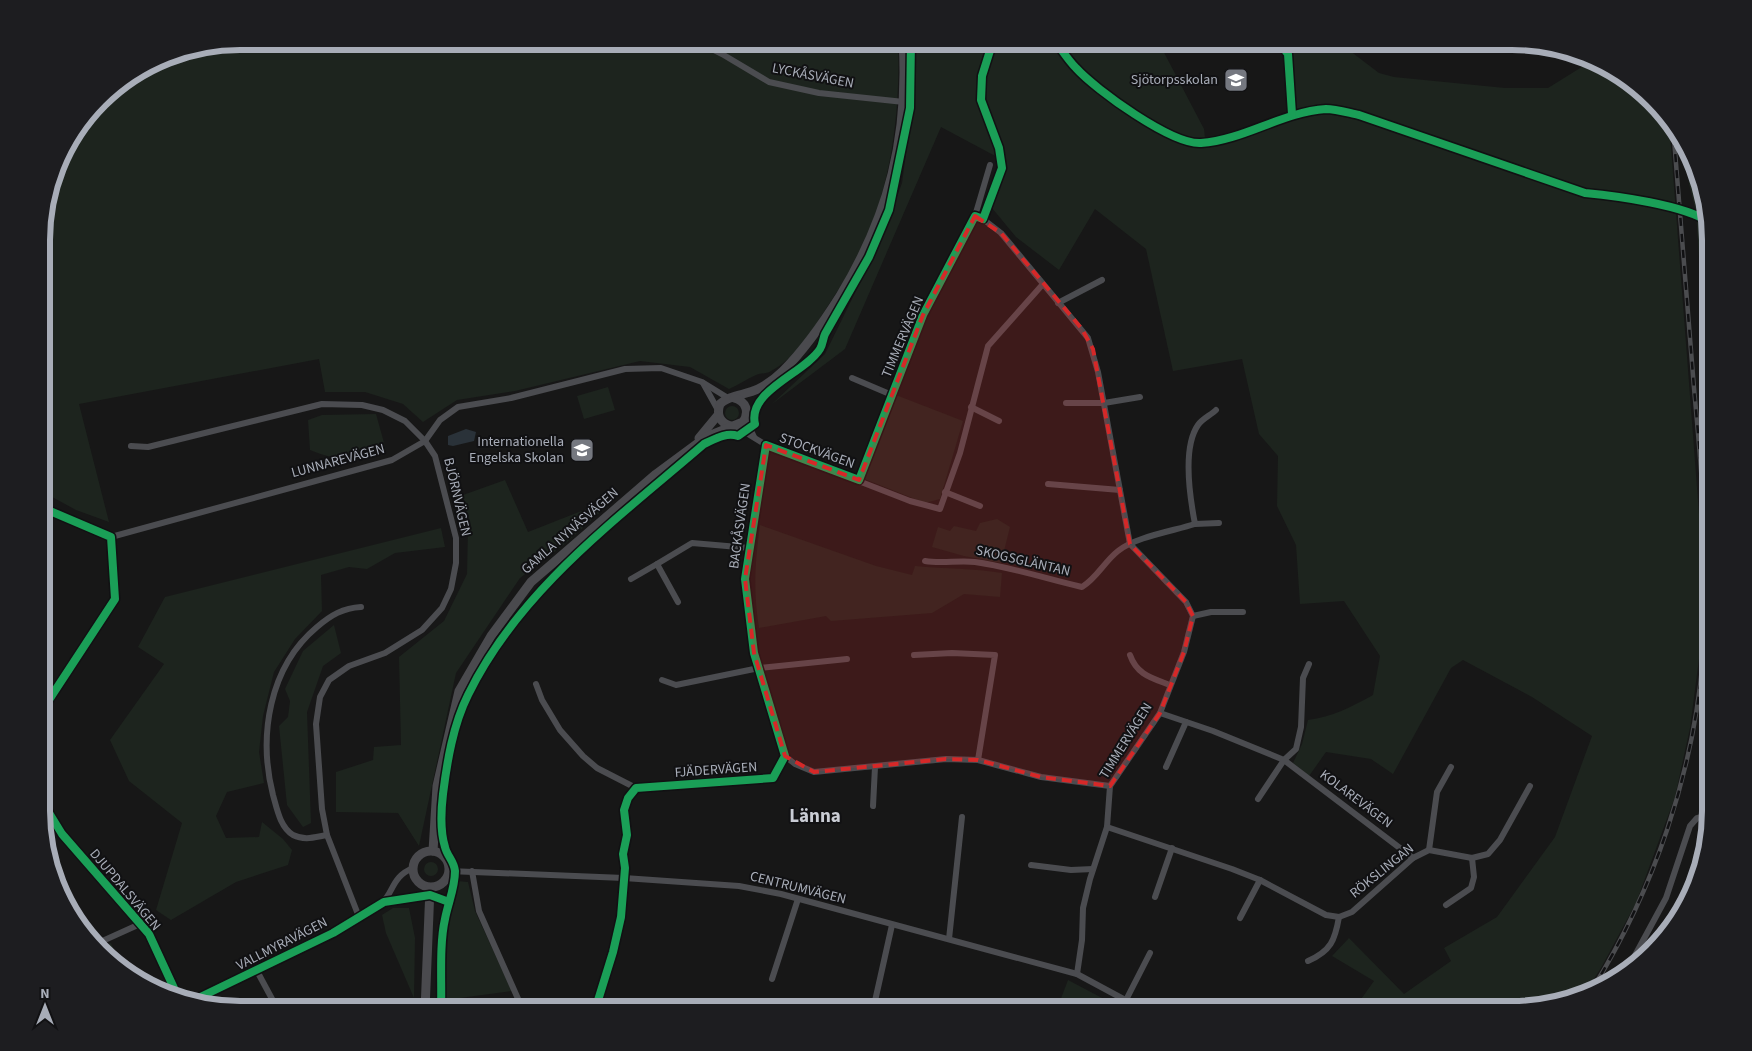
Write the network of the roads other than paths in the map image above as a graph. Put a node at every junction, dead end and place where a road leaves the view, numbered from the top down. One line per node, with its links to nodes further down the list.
1 (714, 50): 3 (street, LYCKÅSVÄGEN)
2 (903, 50): 3 (street)
3 (904, 102): 11 (street)
4 (990, 165): 5 (street, TIMMERVÄGEN)
5 (975, 216): 7 (street); 12 (street, TIMMERVÄGEN)
6 (1102, 280): 8 (street)
7 (1043, 284): 8 (street); 17 (street, STOCKVÄGEN)
8 (1058, 303): 16 (street)
9 (852, 378): 12 (street, TIMMERVÄGEN)
10 (702, 382): 14 (street, LUNNAREVÄGEN); 20 (street); 25 (street, LUNNAREVÄGEN)
11 (759, 389): 14 (street); 18 (street)
12 (892, 395): 29 (street, TIMMERVÄGEN)
13 (1140, 397): 16 (street)
14 (731, 398): 18 (street); 20 (street, GAMLA NYNÄSVÄGEN)
15 (1066, 402): 16 (street)
16 (1104, 403): 31 (street)
17 (971, 407): 22 (street); 32 (street, STOCKVÄGEN)
18 (746, 408): 21 (street)
19 (1216, 410): 36 (street)
20 (718, 412): 23 (street); 28 (street, GAMLA NYNÄSVÄGEN)
21 (746, 418): 23 (street, GAMLA NYNÄSVÄGEN); 24 (street)
22 (999, 421)
23 (733, 426): 24 (street, STOCKVÄGEN); 28 (street, GAMLA NYNÄSVÄGEN)
24 (754, 437): 26 (street, STOCKVÄGEN)
25 (424, 441): 27 (street, BJÖRNVÄGEN); 37 (street, LUNNAREVÄGEN); 72 (street, BJÖRNVÄGEN)
26 (766, 445): 29 (street, STOCKVÄGEN); 39 (street, BACKÅSVÄGEN)
27 (131, 446)
28 (691, 448): 75 (street, GAMLA NYNÄSVÄGEN)
29 (859, 480): 32 (street, STOCKVÄGEN)
30 (1048, 484): 31 (street)
31 (1120, 490): 38 (street)
32 (945, 492): 33 (street)
33 (980, 506)
34 (50, 511): 37 (street)
35 (1219, 523): 36 (street)
36 (1195, 524): 38 (street)
37 (111, 537): 55 (street)
38 (1130, 544): 40 (street, SKOGSGLÄNTAN); 46 (street)
39 (750, 548): 41 (street, BACKÅSVÄGEN); 51 (street, BACKÅSVÄGEN)
40 (925, 561)
41 (657, 564): 42 (street, BACKÅSVÄGEN); 43 (street)
42 (631, 580)
43 (678, 602)
44 (361, 607): 72 (street)
45 (1244, 612): 46 (street)
46 (1193, 616): 54 (street, TIMMERVÄGEN)
47 (914, 655): 59 (street)
48 (1130, 655): 54 (street)
49 (847, 659): 51 (street)
50 (1309, 664): 60 (street)
51 (759, 668): 52 (street); 58 (street, BACKÅSVÄGEN)
52 (662, 680)
53 (536, 684): 58 (street, FJÄDERVÄGEN)
54 (1170, 685): 56 (street, TIMMERVÄGEN)
55 (50, 698)
56 (1160, 713): 57 (street, KOLAREVÄGEN); 64 (street, TIMMERVÄGEN)
57 (1186, 722): 60 (street, KOLAREVÄGEN); 62 (street)
58 (785, 756): 61 (street)
59 (978, 760): 61 (street); 64 (street)
60 (1284, 760): 66 (street); 76 (street, KOLAREVÄGEN)
61 (875, 767): 67 (street)
62 (1166, 767)
63 (1451, 767): 74 (street)
64 (1110, 786): 71 (street, TIMMERVÄGEN)
65 (1530, 786): 77 (street)
66 (1258, 799)
67 (873, 806)
68 (50, 814): 92 (street, DJUPDALSVÄGEN)
69 (1702, 816): 97 (street)
70 (962, 817): 94 (street)
71 (1107, 827): 73 (street); 80 (street, TIMMERVÄGEN)
72 (327, 834): 89 (street, BJÖRNVÄGEN)
73 (1172, 848): 84 (street); 86 (street)
74 (1429, 850): 76 (street, RÖKSLINGAN); 77 (street, RÖKSLINGAN)
75 (433, 852): 79 (street); 81 (street)
76 (1413, 858): 90 (street, RÖKSLINGAN)
77 (1472, 858): 88 (street)
78 (1031, 865): 80 (street)
79 (413, 868): 85 (street); 89 (street, VALLMYRAVÄGEN)
80 (1093, 869): 100 (street, TIMMERVÄGEN)
81 (450, 871): 82 (street, CENTRUMVÄGEN); 85 (street)
82 (472, 871): 83 (street, CENTRUMVÄGEN); 107 (street)
83 (624, 878): 87 (street, CENTRUMVÄGEN); 108 (street)
84 (1260, 880): 90 (street); 91 (street)
85 (430, 888): 106 (street)
86 (1155, 897)
87 (798, 899): 93 (street, CENTRUMVÄGEN); 101 (street)
88 (1446, 905)
89 (359, 917): 99 (street, VALLMYRAVÄGEN)
90 (1339, 917): 98 (street)
91 (1240, 918)
92 (140, 924): 95 (street); 102 (street, DJUPDALSVÄGEN)
93 (892, 925): 94 (street, CENTRUMVÄGEN); 109 (street)
94 (949, 939): 100 (street, CENTRUMVÄGEN)
95 (102, 941)
96 (1150, 953): 104 (street)
97 (1635, 956)
98 (1308, 961)
99 (257, 971): 103 (street, VALLMYRAVÄGEN); 105 (street)
100 (1077, 974): 104 (street, CENTRUMVÄGEN)
101 (772, 979)
102 (175, 990)
103 (201, 997)
104 (1126, 1000)
105 (273, 1001)
106 (425, 1001)
107 (518, 1001)
108 (598, 1001)
109 (875, 1001)

